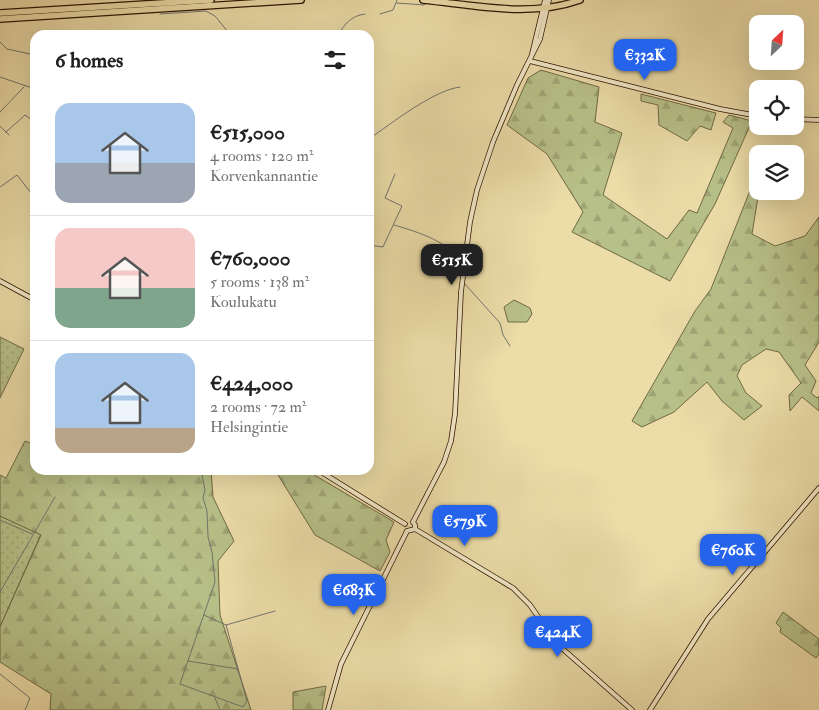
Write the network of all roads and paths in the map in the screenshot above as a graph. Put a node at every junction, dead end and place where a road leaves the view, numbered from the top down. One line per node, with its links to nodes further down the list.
1 (211, 0): 7 (highway)
2 (302, 0): 8 (highway)
3 (423, 0): 6 (highway)
4 (547, 0): 6 (main road)
5 (580, 0): 6 (highway)
6 (546, 7): 9 (main road)
7 (0, 13)
8 (0, 19)
9 (530, 61): 10 (main road); 17 (main road)
10 (749, 114)
11 (804, 119): 12 (main road)
12 (819, 120)
13 (0, 281): 14 (main road)
14 (30, 297)
15 (326, 475): 18 (main road)
16 (819, 488): 23 (main road)
17 (412, 522): 18 (main road); 19 (main road)
18 (406, 524): 20 (main road)
19 (415, 530): 20 (main road); 22 (main road)
20 (407, 531): 21 (main road)
21 (328, 710)
22 (632, 710)
23 (650, 710)

